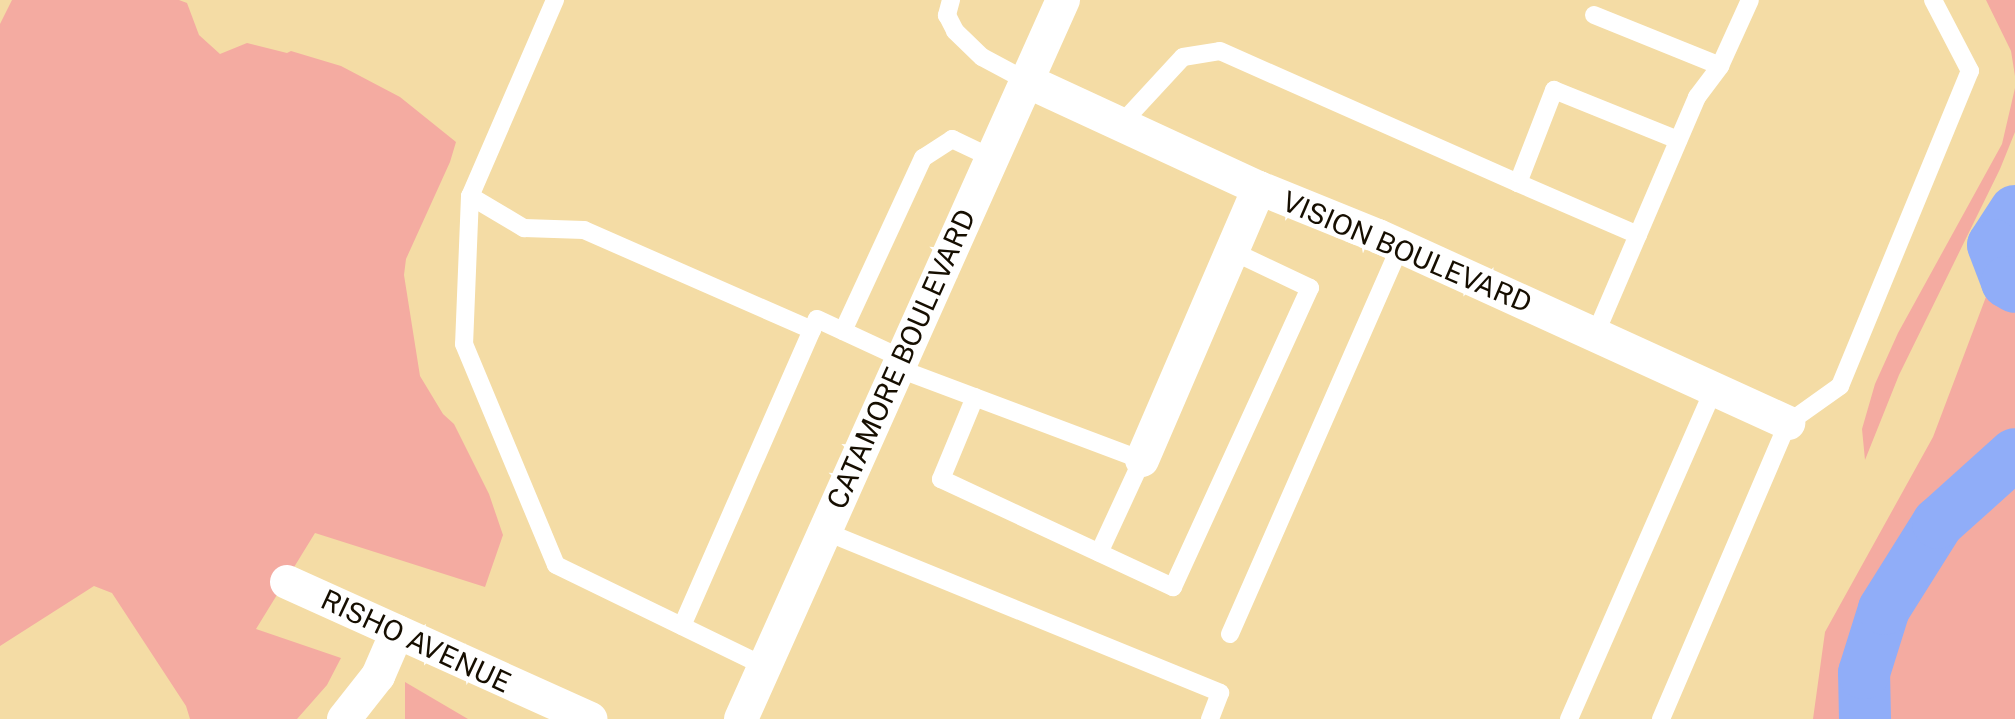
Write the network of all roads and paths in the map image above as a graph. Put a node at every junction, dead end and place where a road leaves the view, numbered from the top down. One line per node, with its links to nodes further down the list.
1 (555, 0): 14 (lane)
2 (951, 0): 8 (lane)
3 (1063, 0): 8 (street, CATAMORE BOULEVARD)
4 (1750, 0): 7 (lane)
5 (1933, 0): 24 (lane)
6 (1594, 15): 7 (lane)
7 (1720, 66): 10 (lane)
8 (1027, 81): 9 (street, VISION BOULEVARD); 11 (street, CATAMORE BOULEVARD)
9 (1121, 124): 12 (lane); 13 (street, VISION BOULEVARD)
10 (1678, 140): 12 (lane); 15 (lane)
11 (992, 158): 19 (lane); 21 (street, CATAMORE BOULEVARD)
12 (1518, 183): 15 (lane)
13 (1259, 188): 16 (street, VISION BOULEVARD); 17 (street)
14 (470, 196): 18 (lane); 29 (lane)
15 (1638, 235): 20 (lane)
16 (1400, 246): 20 (street, VISION BOULEVARD); 31 (lane)
17 (1232, 251): 25 (street); 27 (lane)
18 (812, 330): 19 (lane); 29 (lane)
19 (843, 331): 21 (lane)
20 (1595, 335): 22 (street, VISION BOULEVARD)
21 (899, 363): 23 (lane); 26 (street, CATAMORE BOULEVARD)
22 (1714, 389): 24 (street, VISION BOULEVARD); 37 (lane)
23 (975, 397): 25 (lane); 27 (lane)
24 (1788, 423): 38 (lane)
25 (1142, 460): 27 (lane)
26 (824, 531): 32 (street, CATAMORE BOULEVARD); 36 (lane)
27 (1099, 553)
28 (287, 582): 30 (street, RISHO AVENUE)
29 (682, 626): 32 (lane)
30 (397, 632): 33 (street); 34 (street, RISHO AVENUE)
31 (1230, 634)
32 (764, 666): 35 (street, CATAMORE BOULEVARD)
33 (344, 719)
34 (590, 719)
35 (741, 719)
36 (1210, 719)
37 (1569, 719)
38 (1661, 719)

